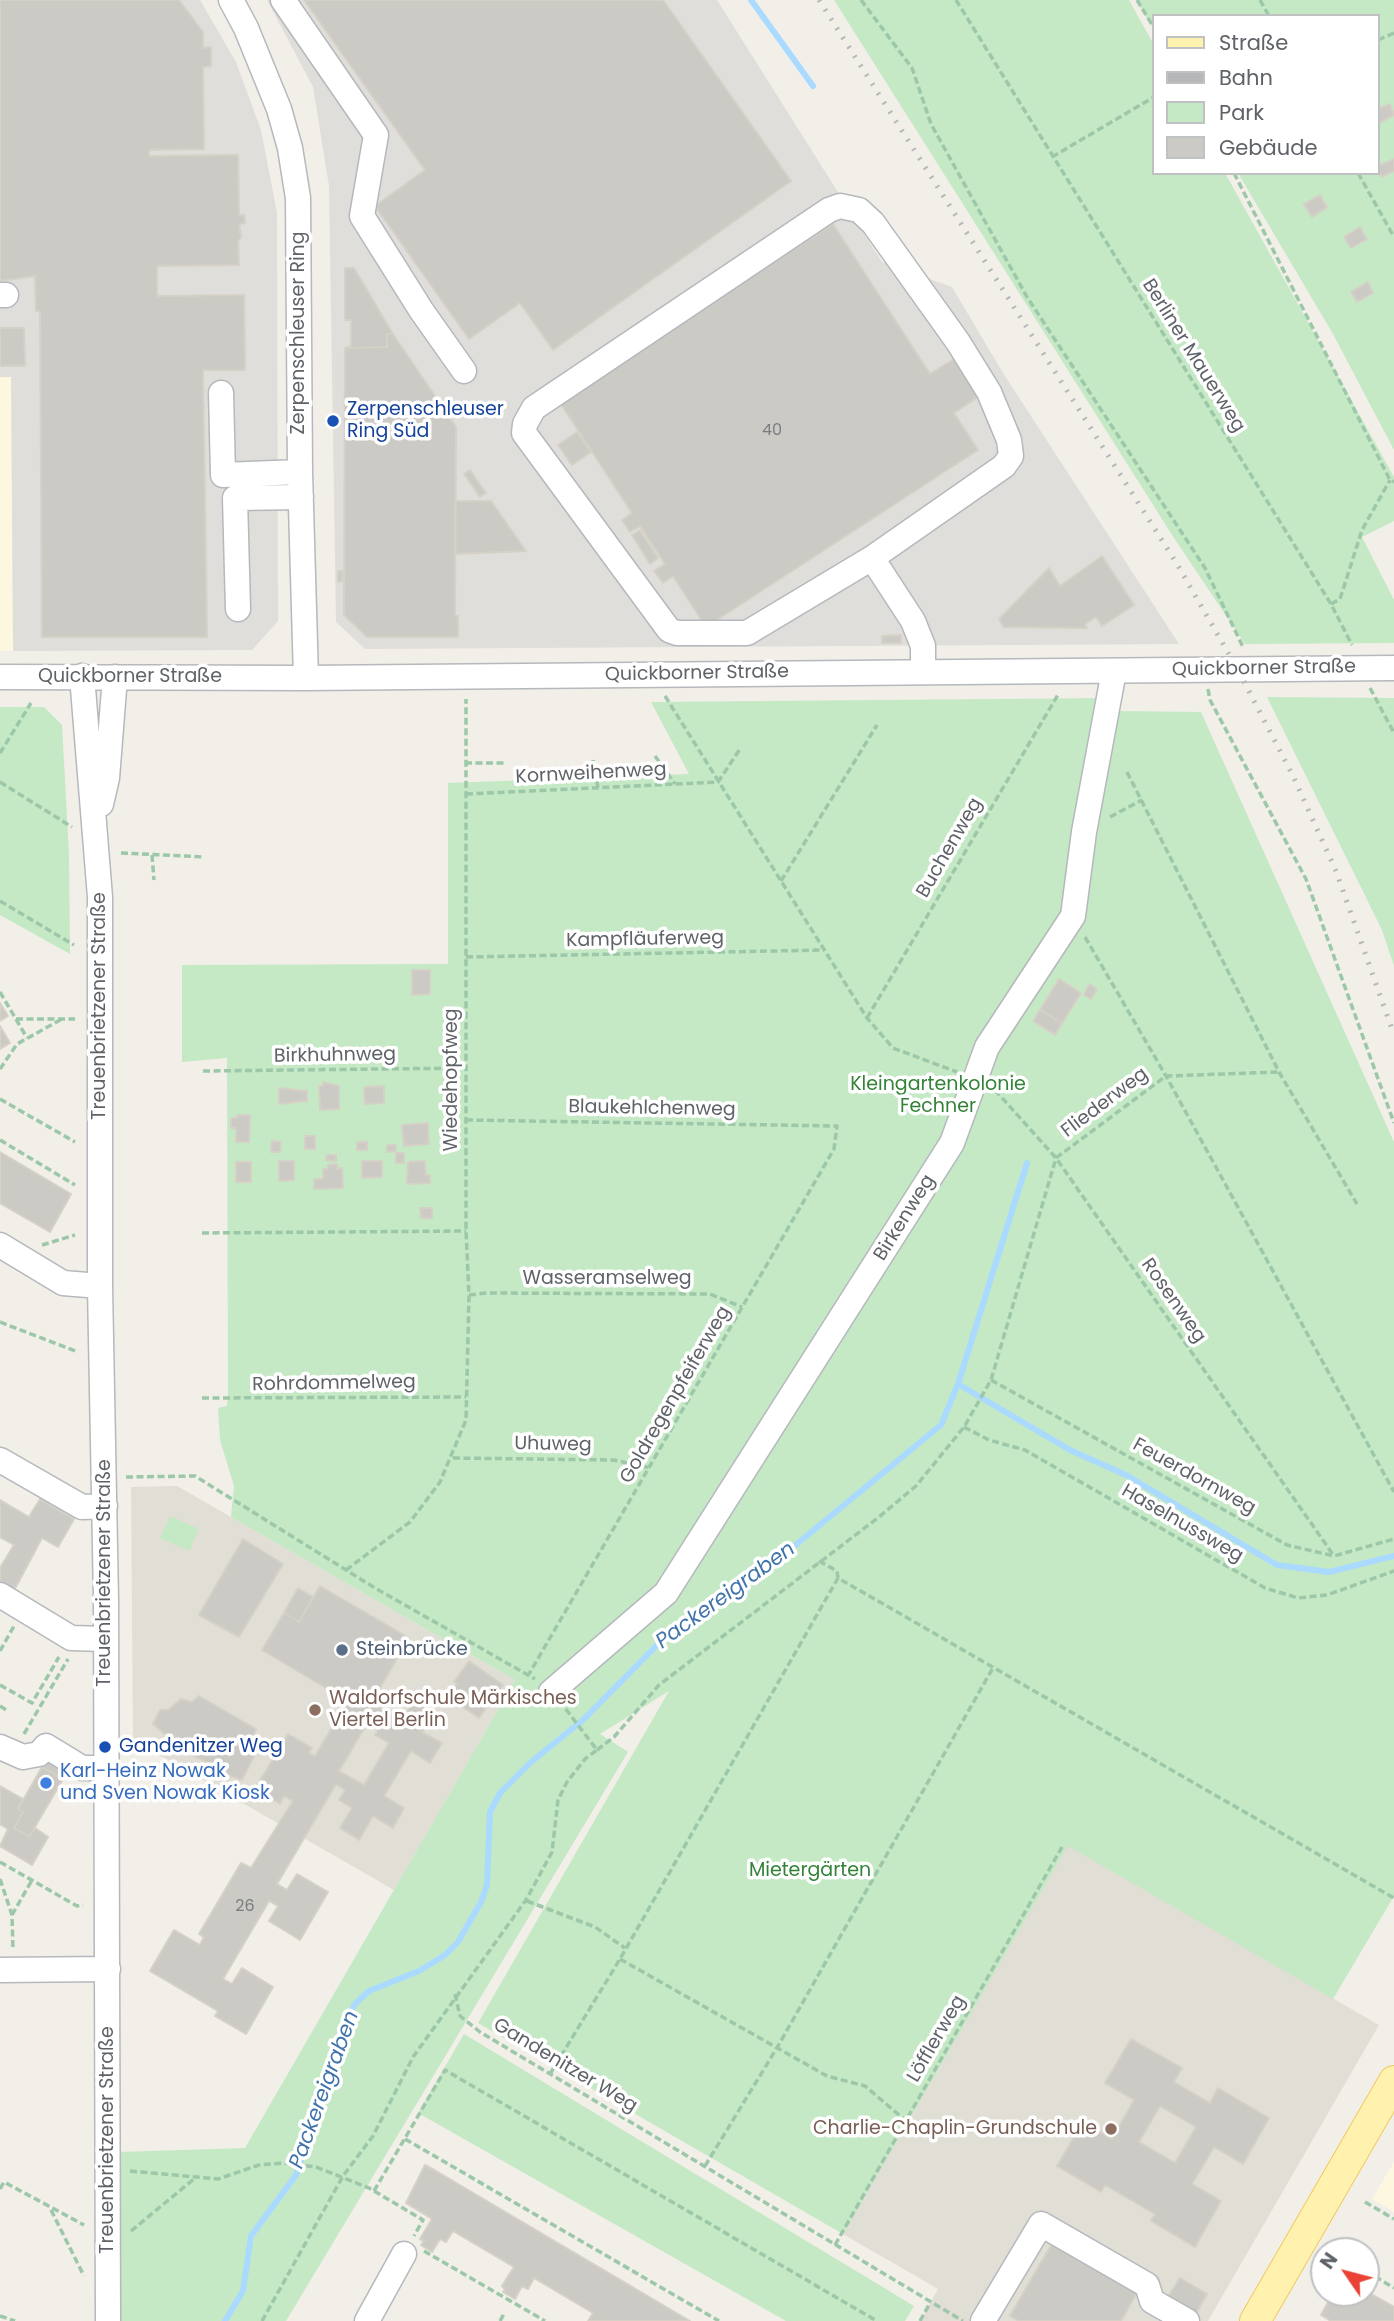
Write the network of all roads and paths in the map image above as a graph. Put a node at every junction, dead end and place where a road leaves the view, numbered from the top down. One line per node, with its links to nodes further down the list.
1 (230, 0): 15 (street, Zerpenschleuser Ring)
2 (284, 0): 12 (street)
3 (862, 0): 22 (path)
4 (956, 0): 8 (path, Berliner Mauerweg)
5 (1137, 0): 6 (path)
6 (1152, 25)
7 (1152, 98): 8 (path)
8 (1052, 157): 17 (path, Berliner Mauerweg)
9 (1235, 175): 14 (path)
10 (1359, 175): 11 (path)
11 (1394, 237)
12 (464, 370)
13 (221, 393): 15 (street)
14 (1392, 481): 17 (path)
15 (300, 485): 18 (street); 28 (street, Zerpenschleuser Ring)
16 (872, 558): 16 (street); 23 (street)
17 (1331, 604): 19 (path, Berliner Mauerweg)
18 (238, 609)
19 (1363, 668): 20 (street, Quickborner Straße); 22 (street, Quickborner Straße); 34 (path, Berliner Mauerweg)
20 (1394, 668)
21 (1208, 670): 22 (street, Quickborner Straße); 24 (street, Quickborner Straße); 75 (path)
22 (1238, 670)
23 (923, 671): 24 (street, Quickborner Straße); 28 (street, Quickborner Straße)
24 (1114, 671): 50 (street, Birkenweg)
25 (82, 676): 26 (street, Quickborner Straße); 27 (street, Quickborner Straße); 48 (street, Treuenbrietzener Straße)
26 (0, 677)
27 (115, 677): 28 (street, Quickborner Straße); 48 (street, Treuenbrietzener Straße)
28 (306, 678)
29 (1059, 693): 62 (path, Buchenweg)
30 (665, 696): 43 (path, Rosenweg)
31 (466, 699): 39 (path, Wiedehopfweg)
32 (31, 703): 36 (path)
33 (877, 725): 55 (path)
34 (1394, 733)
35 (740, 749): 43 (path)
36 (0, 753)
37 (655, 755): 44 (path)
38 (593, 760): 45 (path)
39 (465, 763): 40 (path); 46 (path, Wiedehopfweg)
40 (506, 763)
41 (1127, 772): 47 (path)
42 (0, 782): 49 (path)
43 (718, 782): 44 (path, Kornweihenweg); 55 (path, Rosenweg)
44 (675, 784): 45 (path, Kornweihenweg)
45 (598, 788): 46 (path, Kornweihenweg)
46 (465, 794): 60 (path, Wiedehopfweg)
47 (1142, 800): 50 (path); 70 (path)
48 (97, 825): 85 (street, Treuenbrietzener Straße)
49 (72, 827)
50 (1084, 832): 57 (street, Birkenweg)
51 (121, 853): 52 (path)
52 (152, 855): 53 (path); 54 (path)
53 (204, 857)
54 (154, 880)
55 (781, 881): 59 (path, Rosenweg)
56 (0, 901): 58 (path)
57 (1073, 916): 71 (path); 72 (street, Birkenweg)
58 (74, 945)
59 (824, 950): 60 (path, Kampfläuferweg); 62 (path, Rosenweg)
60 (466, 957): 67 (path, Wiedehopfweg)
61 (0, 992): 63 (path)
62 (867, 1018): 72 (path, Rosenweg)
63 (16, 1019): 64 (path); 66 (path)
64 (62, 1019): 65 (path); 66 (path)
65 (75, 1019)
66 (27, 1039): 68 (path)
67 (468, 1068): 69 (path, Birkhuhnweg); 74 (path, Wiedehopfweg)
68 (0, 1069)
69 (203, 1071)
70 (1279, 1072): 71 (path, Fliederweg); 81 (path)
71 (1166, 1076): 79 (path, Fliederweg); 98 (path)
72 (974, 1078): 79 (path, Rosenweg); 112 (street, Birkenweg)
73 (0, 1100): 78 (path)
74 (466, 1120): 76 (path, Blaukehlchenweg); 82 (path, Wiedehopfweg)
75 (1394, 1123)
76 (836, 1126): 87 (path, Goldregenpfeiferweg)
77 (0, 1140): 80 (path)
78 (75, 1142)
79 (1056, 1158): 90 (path, Fliederweg); 101 (path, Rosenweg)
80 (75, 1185)
81 (1357, 1204)
82 (466, 1231): 83 (path); 86 (path, Wiedehopfweg)
83 (202, 1233)
84 (0, 1245): 85 (street)
85 (100, 1286): 99 (street, Treuenbrietzener Straße)
86 (469, 1295): 87 (path, Wasseramselweg); 91 (path, Wiedehopfweg)
87 (742, 1307): 96 (path, Goldregenpfeiferweg)
88 (0, 1322): 89 (path)
89 (78, 1352)
90 (991, 1380): 93 (path, Fliederweg); 101 (path, Feuerdornweg)
91 (466, 1396): 92 (path, Rohrdommelweg); 94 (path, Wiedehopfweg)
92 (202, 1398)
93 (964, 1427): 102 (path, Fliederweg); 104 (path, Haselnussweg)
94 (453, 1458): 96 (path, Uhuweg); 103 (path, Wiedehopfweg)
95 (0, 1460): 99 (street)
96 (651, 1468): 110 (path, Goldregenpfeiferweg)
97 (125, 1477): 103 (path)
98 (1394, 1492)
99 (105, 1506): 108 (street, Treuenbrietzener Straße)
100 (1394, 1539): 101 (path, Feuerdornweg)
101 (1334, 1556)
102 (819, 1561): 105 (path); 117 (path, Fliederweg)
103 (346, 1570): 110 (path)
104 (1394, 1571)
105 (838, 1578): 109 (path); 127 (path)
106 (0, 1595): 107 (street)
107 (75, 1638): 108 (street); 111 (path); 116 (path)
108 (106, 1639): 118 (street, Treuenbrietzener Straße)
109 (994, 1666): 123 (path); 132 (path)
110 (529, 1674): 112 (path)
111 (0, 1685)
112 (551, 1692)
113 (0, 1706): 114 (path)
114 (8, 1711)
115 (570, 1714): 117 (path)
116 (6, 1750): 118 (street)
117 (597, 1750): 124 (path)
118 (105, 1768): 130 (street, Treuenbrietzener Straße)
119 (1062, 1847): 135 (path, Löfflerweg)
120 (0, 1862): 122 (path)
121 (0, 1879): 126 (path)
122 (32, 1880): 125 (path); 126 (path)
123 (1394, 1898)
124 (526, 1900): 127 (path); 131 (path)
125 (83, 1905)
126 (12, 1915): 129 (path)
127 (625, 1948): 128 (path)
128 (620, 1959): 132 (path); 133 (path)
129 (7, 1969): 130 (street)
130 (108, 1969): 155 (street, Treuenbrietzener Straße)
131 (455, 1994): 133 (path, Gandenitzer Weg); 139 (path)
132 (778, 2046): 135 (path); 137 (path)
133 (550, 2074): 137 (path, Gandenitzer Weg)
134 (1394, 2081): 166 (main road)
135 (906, 2121): 148 (path, Löfflerweg)
136 (405, 2139): 142 (path); 160 (path); 161 (path)
137 (705, 2166): 148 (path, Gandenitzer Weg)
138 (131, 2171): 140 (path)
139 (343, 2176): 140 (path); 142 (path); 156 (path)
140 (194, 2179): 147 (path)
141 (0, 2189): 144 (path)
142 (374, 2191): 149 (path)
143 (1365, 2202): 145 (path)
144 (50, 2208): 146 (path); 150 (path)
145 (1394, 2219)
146 (84, 2225)
147 (131, 2231)
148 (835, 2245): 151 (path, Gandenitzer Weg)
149 (407, 2248): 157 (street); 159 (path)
150 (84, 2276)
151 (930, 2303): 162 (path); 163 (path, Gandenitzer Weg)
152 (505, 2312): 158 (path)
153 (0, 2316): 154 (path)
154 (15, 2321)
155 (107, 2321)
156 (261, 2321)
157 (367, 2321)
158 (500, 2321)
159 (545, 2321)
160 (719, 2321)
161 (877, 2321)
162 (920, 2321)
163 (963, 2321)
164 (983, 2321): 165 (street)
165 (1187, 2321)
166 (1255, 2321)

